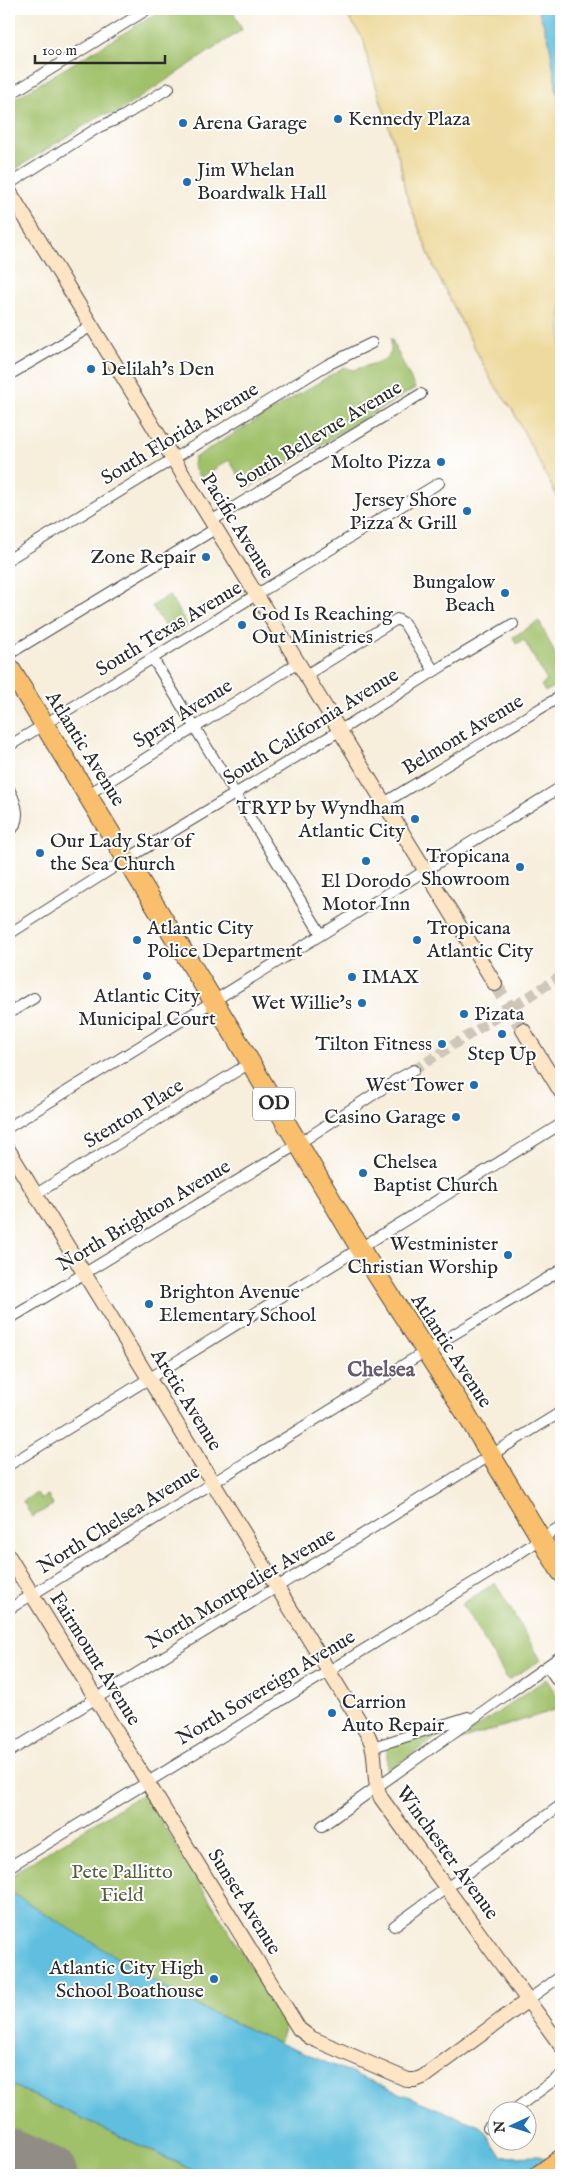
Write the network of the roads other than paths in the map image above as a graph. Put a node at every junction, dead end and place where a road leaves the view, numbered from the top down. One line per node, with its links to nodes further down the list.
1 (148, 9): 3 (street)
2 (168, 88): 4 (street)
3 (9, 95)
4 (9, 184)
5 (9, 191): 6 (street, Pacific Avenue)
6 (92, 326): 8 (street); 10 (street, Pacific Avenue)
7 (372, 343): 10 (street, South Florida Avenue)
8 (9, 374)
9 (420, 394): 12 (street, South Bellevue Avenue)
10 (173, 460): 12 (street, Pacific Avenue); 13 (street, South Florida Avenue)
11 (439, 483): 14 (street, South Texas Avenue)
12 (213, 525): 14 (street, Pacific Avenue); 16 (street, South Bellevue Avenue)
13 (9, 559)
14 (257, 596): 17 (street, South Texas Avenue); 19 (street, Pacific Avenue)
15 (513, 624): 20 (street, South California Avenue)
16 (9, 654)
17 (153, 659): 22 (street, South Texas Avenue); 23 (street)
18 (9, 667): 22 (highway, Atlantic Avenue / OD)
19 (302, 669): 20 (street, Spray Avenue); 23 (street, Spray Avenue); 24 (street, Pacific Avenue)
20 (434, 671): 24 (street, South California Avenue)
21 (561, 696): 30 (street, Belmont Avenue)
22 (44, 726): 25 (street, South Texas Avenue); 29 (highway, Atlantic Avenue / OD)
23 (195, 728): 28 (street); 29 (street, Spray Avenue)
24 (339, 731): 28 (street, South California Avenue); 30 (street, Pacific Avenue)
25 (9, 746)
26 (561, 787): 33 (street)
27 (9, 789): 31 (street)
28 (236, 794): 32 (street, South California Avenue); 35 (street)
29 (88, 795): 32 (highway, Atlantic Avenue / OD)
30 (384, 803): 33 (street, Pacific Avenue)
31 (9, 833)
32 (127, 860): 34 (street, South California Avenue); 38 (highway, Atlantic Avenue / OD)
33 (425, 870): 35 (street); 36 (street, Pacific Avenue)
34 (9, 934)
35 (321, 934): 38 (street)
36 (495, 984)
37 (34, 998): 39 (street)
38 (212, 1002): 41 (highway, Atlantic Avenue / OD); 45 (street)
39 (9, 1013)
40 (523, 1030): 43 (street)
41 (250, 1063): 46 (highway, Atlantic Avenue / OD); 48 (street, Stenton Place)
42 (414, 1070): 46 (street, North Brighton Avenue)
43 (561, 1092)
44 (561, 1124): 49 (street)
45 (9, 1127)
46 (298, 1144): 49 (highway, Atlantic Avenue / OD); 51 (street, North Brighton Avenue)
47 (9, 1151): 48 (street, Arctic Avenue)
48 (36, 1194): 51 (street, Arctic Avenue)
49 (360, 1250): 53 (highway, Atlantic Avenue / OD); 54 (street)
50 (561, 1270): 53 (street, North Chelsea Avenue)
51 (84, 1272): 52 (street, North Brighton Avenue); 54 (street, Arctic Avenue)
52 (9, 1320)
53 (426, 1351): 56 (highway, Atlantic Avenue / OD); 58 (street, North Chelsea Avenue)
54 (149, 1378): 57 (street); 58 (street, Arctic Avenue)
55 (561, 1412): 56 (street, North Montpelier Avenue)
56 (491, 1456): 60 (highway, Atlantic Avenue / OD); 63 (street, North Montpelier Avenue)
57 (9, 1465)
58 (214, 1483): 63 (street, Arctic Avenue); 64 (street, North Chelsea Avenue)
59 (561, 1526): 60 (street, North Sovereign Avenue)
60 (542, 1539): 62 (highway, Atlantic Avenue / OD); 68 (street, North Sovereign Avenue)
61 (9, 1556): 64 (street, Fairmount Avenue)
62 (561, 1572)
63 (277, 1587): 68 (street, Arctic Avenue); 70 (street, North Montpelier Avenue)
64 (32, 1594): 65 (street, North Chelsea Avenue); 70 (street, Fairmount Avenue)
65 (9, 1609)
66 (561, 1656): 67 (street)
67 (547, 1666): 69 (street); 71 (street)
68 (329, 1671): 72 (street, Winchester Avenue); 74 (street, North Sovereign Avenue)
69 (561, 1686)
70 (96, 1698): 73 (street, North Montpelier Avenue); 74 (street, Fairmount Avenue)
71 (478, 1713): 72 (street); 75 (street)
72 (373, 1747): 75 (street, Winchester Avenue)
73 (9, 1752)
74 (148, 1782): 78 (street, North Sovereign Avenue); 82 (street, Sunset Avenue)
75 (376, 1786): 77 (street); 79 (street, Winchester Avenue)
76 (561, 1806): 79 (street)
77 (322, 1826)
78 (9, 1867)
79 (446, 1889): 80 (street); 82 (street, Winchester Avenue)
80 (394, 1926)
81 (561, 1976): 82 (street)
82 (528, 2000): 83 (street, Winchester Avenue)
83 (561, 2046)
84 (561, 2075): 85 (street)
85 (525, 2102)

